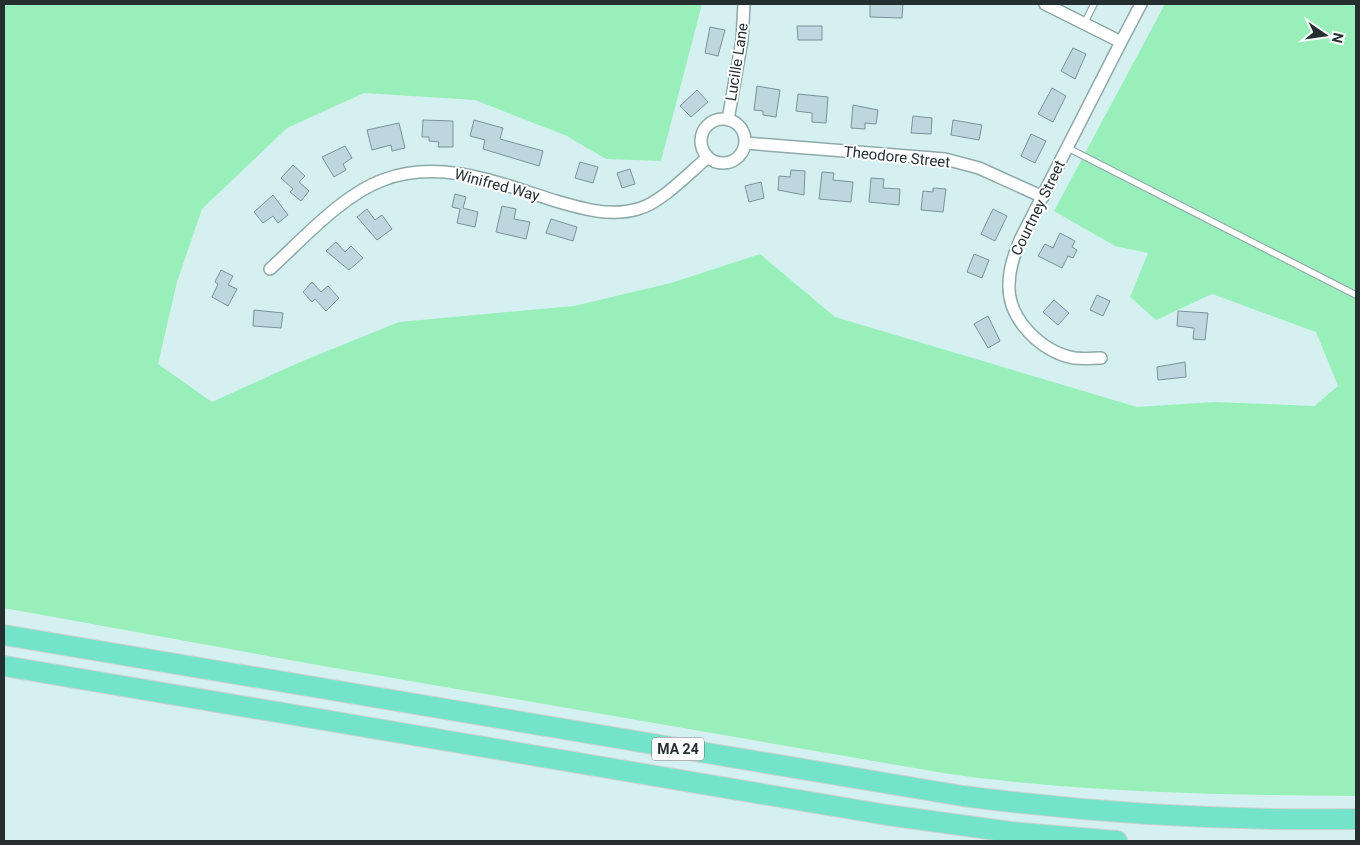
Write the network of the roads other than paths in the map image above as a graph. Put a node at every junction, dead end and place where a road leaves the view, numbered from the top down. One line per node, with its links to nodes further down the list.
1 (744, 4): 7 (street, Lucille Lane)
2 (1045, 4): 5 (street)
3 (1094, 4): 5 (lane)
4 (1140, 4): 6 (street, Courtney Street)
5 (1084, 24): 6 (street)
6 (1121, 42): 9 (street, Courtney Street)
7 (728, 120): 8 (street); 10 (street)
8 (745, 143): 10 (street); 11 (street, Theodore Street)
9 (1068, 148): 11 (street, Courtney Street); 13 (lane)
10 (708, 157): 12 (street, Winifred Way)
11 (1043, 197): 14 (street, Courtney Street)
12 (270, 269)
13 (1356, 295)
14 (1102, 358)
15 (4, 635): 17 (highway, MA 24)
16 (4, 666): 18 (highway, MA 24)
17 (1356, 819)
18 (1117, 841)

